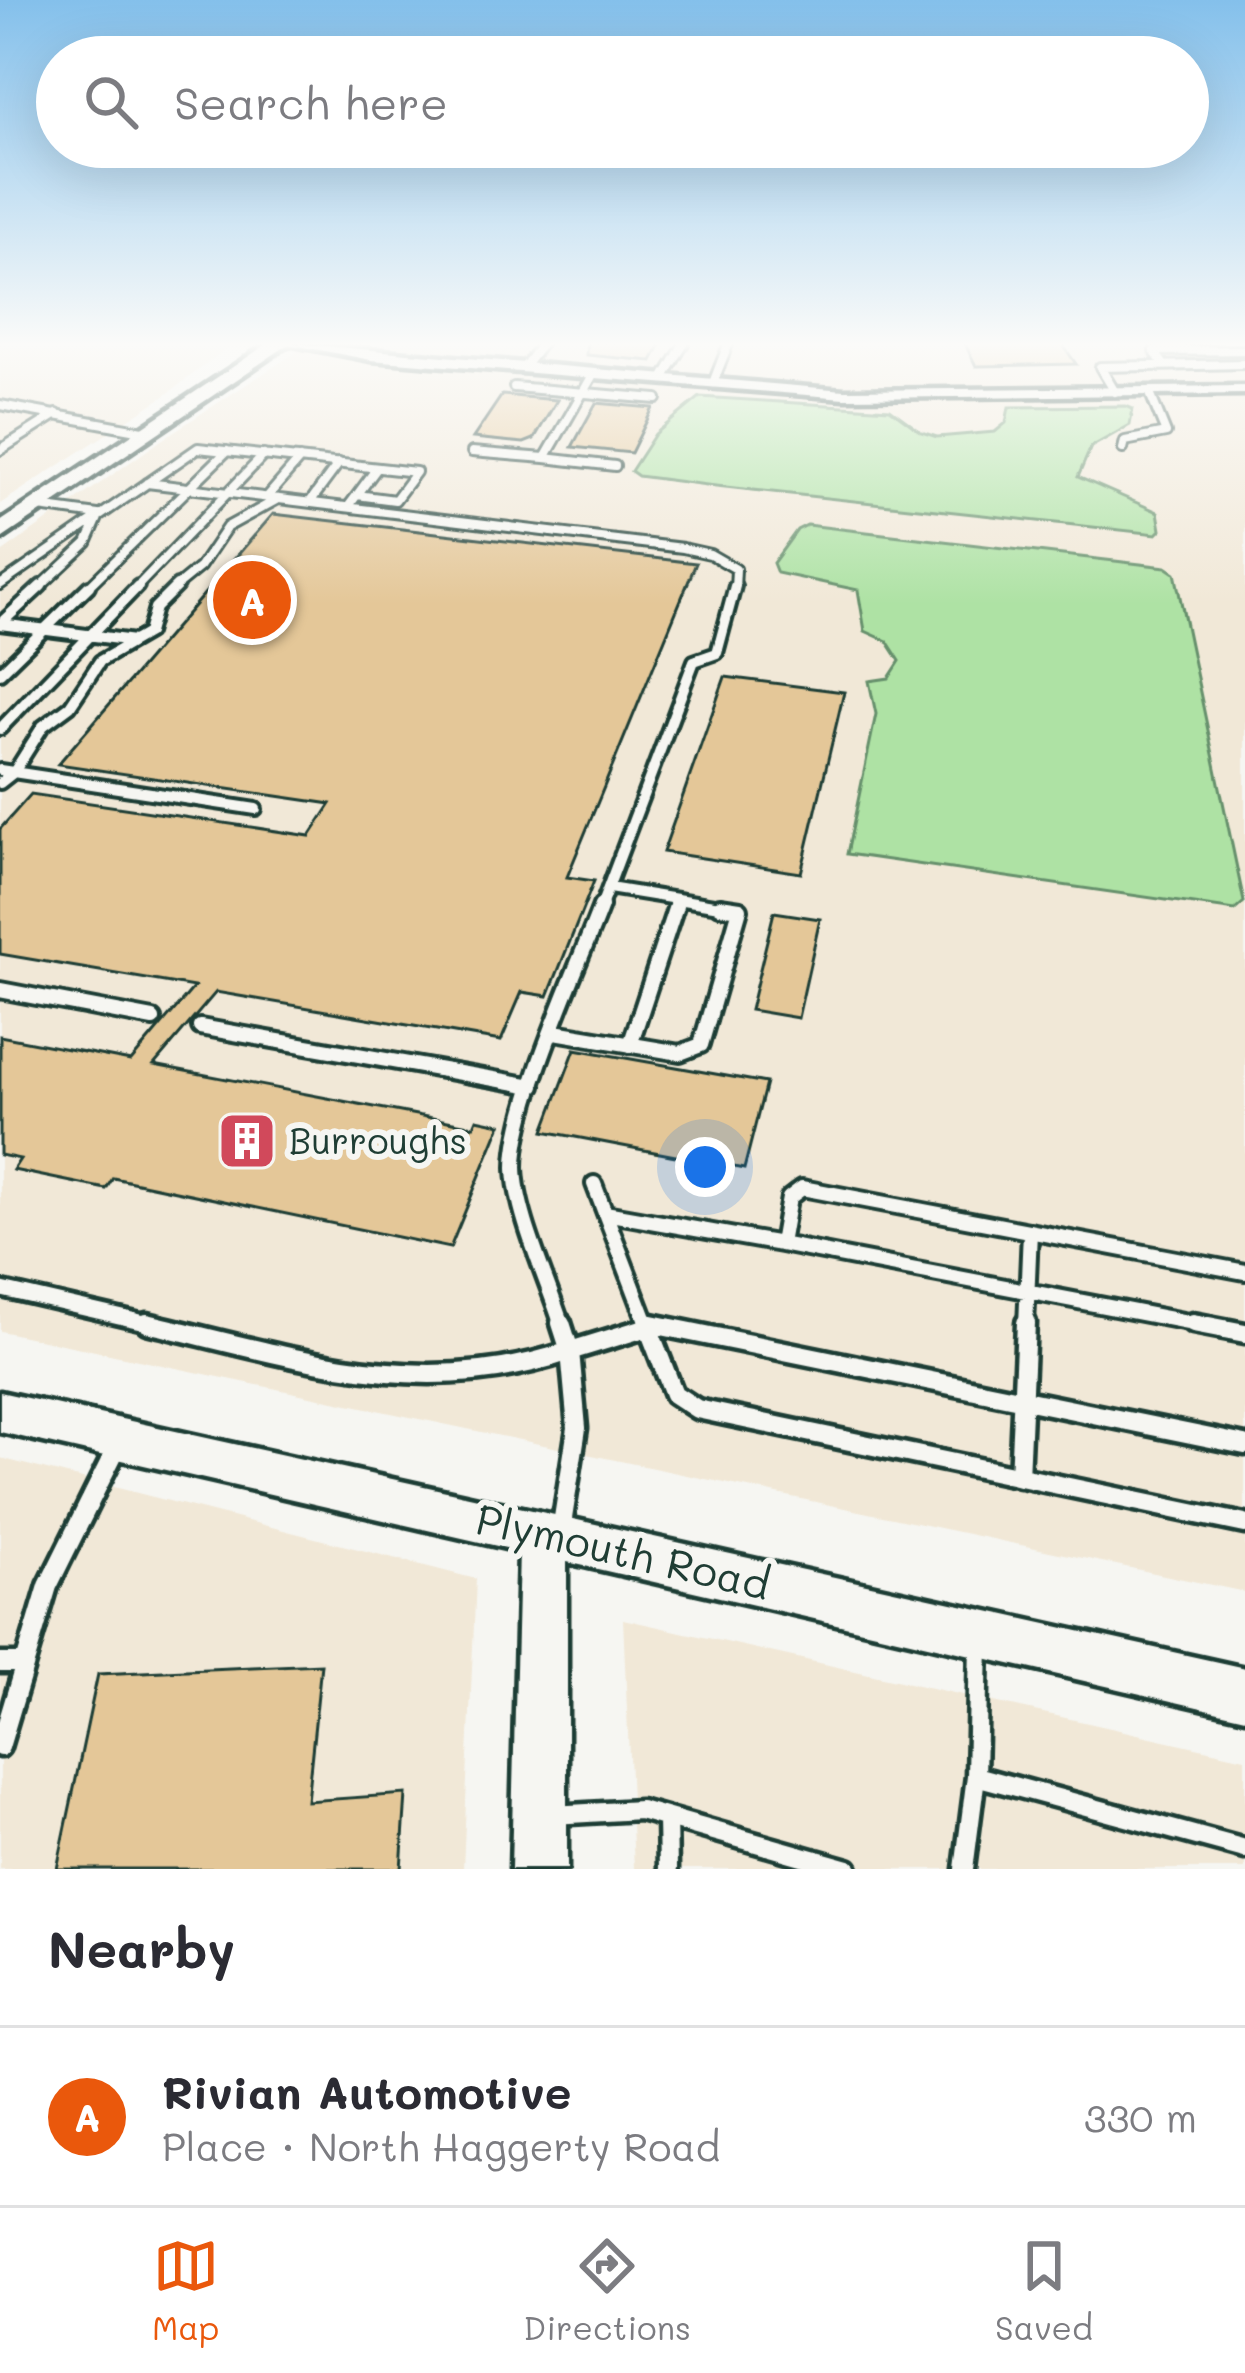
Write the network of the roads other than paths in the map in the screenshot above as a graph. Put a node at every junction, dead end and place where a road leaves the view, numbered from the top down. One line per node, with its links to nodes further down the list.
1 (34, 429): 7 (lane)
2 (134, 429): 6 (lane)
3 (153, 429): 6 (street)
4 (560, 429): 12 (lane)
5 (1164, 429): 8 (lane)
6 (149, 432): 24 (street)
7 (2, 448)
8 (1124, 449)
9 (227, 451): 11 (lane); 17 (lane); 18 (lane)
10 (472, 452): 12 (lane)
11 (264, 455): 13 (lane); 19 (lane)
12 (544, 458): 15 (lane)
13 (300, 459): 14 (lane); 21 (lane)
14 (339, 463): 16 (lane); 23 (lane)
15 (615, 466)
16 (377, 468): 20 (lane); 20 (lane)
17 (147, 482): 18 (lane); 26 (lane)
18 (187, 488): 19 (lane); 30 (lane)
19 (226, 493): 21 (lane); 31 (lane)
20 (357, 496): 25 (lane)
21 (267, 497): 22 (lane)
22 (280, 499): 23 (lane); 32 (lane)
23 (310, 502): 25 (lane)
24 (39, 507): 26 (lane); 27 (street)
25 (348, 507): 38 (lane)
26 (99, 515): 28 (lane); 29 (lane)
27 (0, 533)
28 (0, 585)
29 (0, 624): 30 (lane)
30 (43, 630): 31 (lane); 33 (lane)
31 (88, 635): 32 (lane); 34 (lane)
32 (134, 641): 35 (lane)
33 (0, 673)
34 (0, 729)
35 (7, 771): 36 (lane); 37 (lane)
36 (0, 783)
37 (256, 809)
38 (609, 888): 39 (lane); 43 (lane)
39 (678, 899): 44 (lane); 44 (lane)
40 (0, 990): 41 (lane)
41 (153, 1019)
42 (200, 1027): 45 (lane)
43 (555, 1032): 44 (lane); 45 (lane)
44 (631, 1045)
45 (533, 1086): 55 (lane)
46 (594, 1184): 47 (lane)
47 (604, 1213): 49 (lane); 53 (lane)
48 (1030, 1232): 49 (lane); 50 (lane); 52 (lane)
49 (781, 1244): 52 (lane)
50 (1245, 1272)
51 (0, 1289): 55 (lane)
52 (1028, 1291): 54 (lane); 56 (lane)
53 (648, 1327): 55 (lane); 56 (lane); 60 (lane)
54 (1245, 1333)
55 (570, 1352): 62 (lane)
56 (1023, 1402): 59 (lane); 60 (lane)
57 (0, 1412): 58 (street, Plymouth Road)
58 (121, 1439): 62 (street, Plymouth Road); 65 (lane)
59 (1245, 1445)
60 (1019, 1477): 61 (lane)
61 (1245, 1524)
62 (552, 1536): 63 (street, Plymouth Road); 70 (street)
63 (980, 1631): 66 (street, Plymouth Road); 68 (lane)
64 (0, 1663): 65 (lane)
65 (22, 1663): 67 (lane)
66 (1245, 1693)
67 (0, 1747)
68 (976, 1776): 71 (lane); 74 (lane)
69 (667, 1818): 70 (lane); 72 (lane); 73 (lane)
70 (539, 1843)
71 (1245, 1849)
72 (668, 1869)
73 (848, 1869)
74 (964, 1869)

